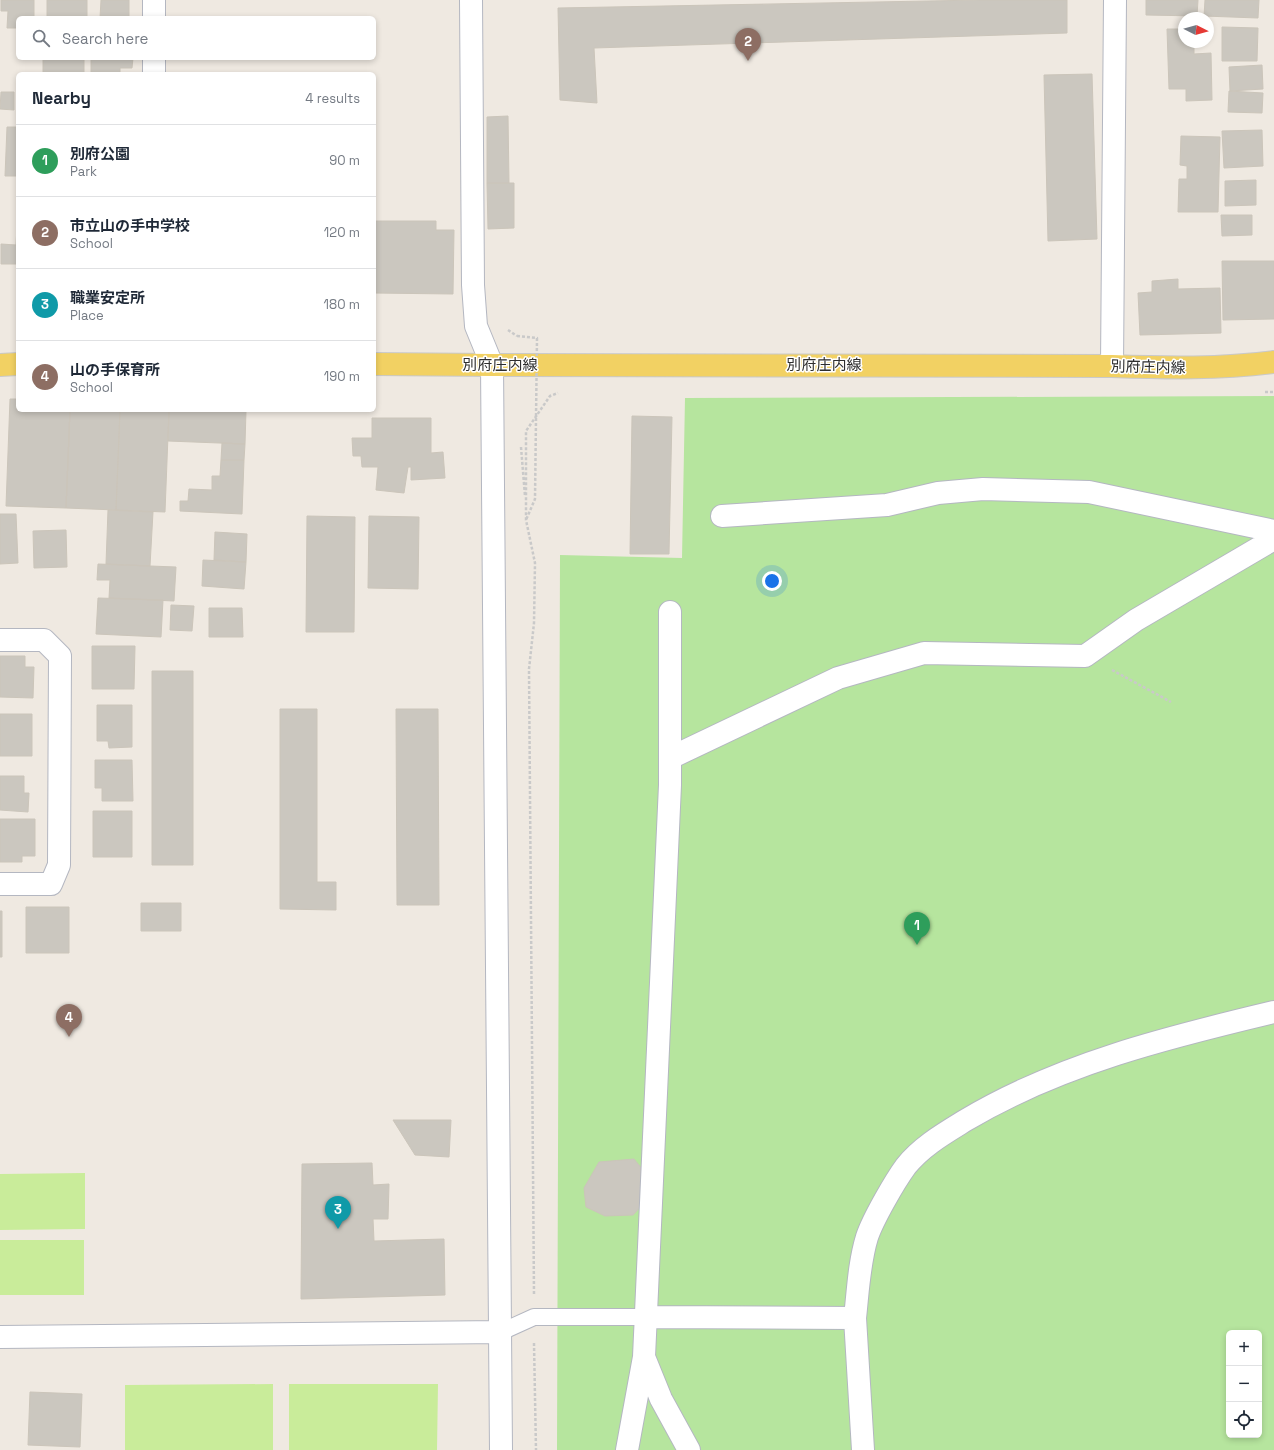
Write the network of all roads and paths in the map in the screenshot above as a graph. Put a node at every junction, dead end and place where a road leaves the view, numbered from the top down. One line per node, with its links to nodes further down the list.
1 (154, 0): 4 (street)
2 (471, 0): 12 (street)
3 (1115, 0): 13 (street)
4 (154, 16)
5 (154, 60): 6 (street)
6 (154, 72)
7 (517, 336): 15 (path, bridge)
8 (1274, 362): 13 (main road, 別府庄内線)
9 (16, 364): 11 (main road)
10 (376, 364): 12 (main road, 別府庄内線)
11 (0, 365)
12 (492, 365): 13 (main road, 別府庄内線); 27 (street)
13 (1112, 366)
14 (722, 516): 16 (street)
15 (526, 520)
16 (1274, 531)
17 (1274, 540): 20 (street)
18 (670, 612): 22 (street)
19 (0, 640): 23 (street)
20 (1085, 656): 21 (path); 22 (street)
21 (1171, 702)
22 (670, 758): 25 (street)
23 (0, 884)
24 (1274, 1012): 26 (street)
25 (646, 1317): 26 (street); 27 (lane); 29 (street)
26 (855, 1318): 33 (street)
27 (501, 1332): 28 (street); 30 (street)
28 (0, 1337)
29 (644, 1357): 31 (street); 32 (street)
30 (501, 1450)
31 (627, 1450)
32 (689, 1450)
33 (863, 1450)

